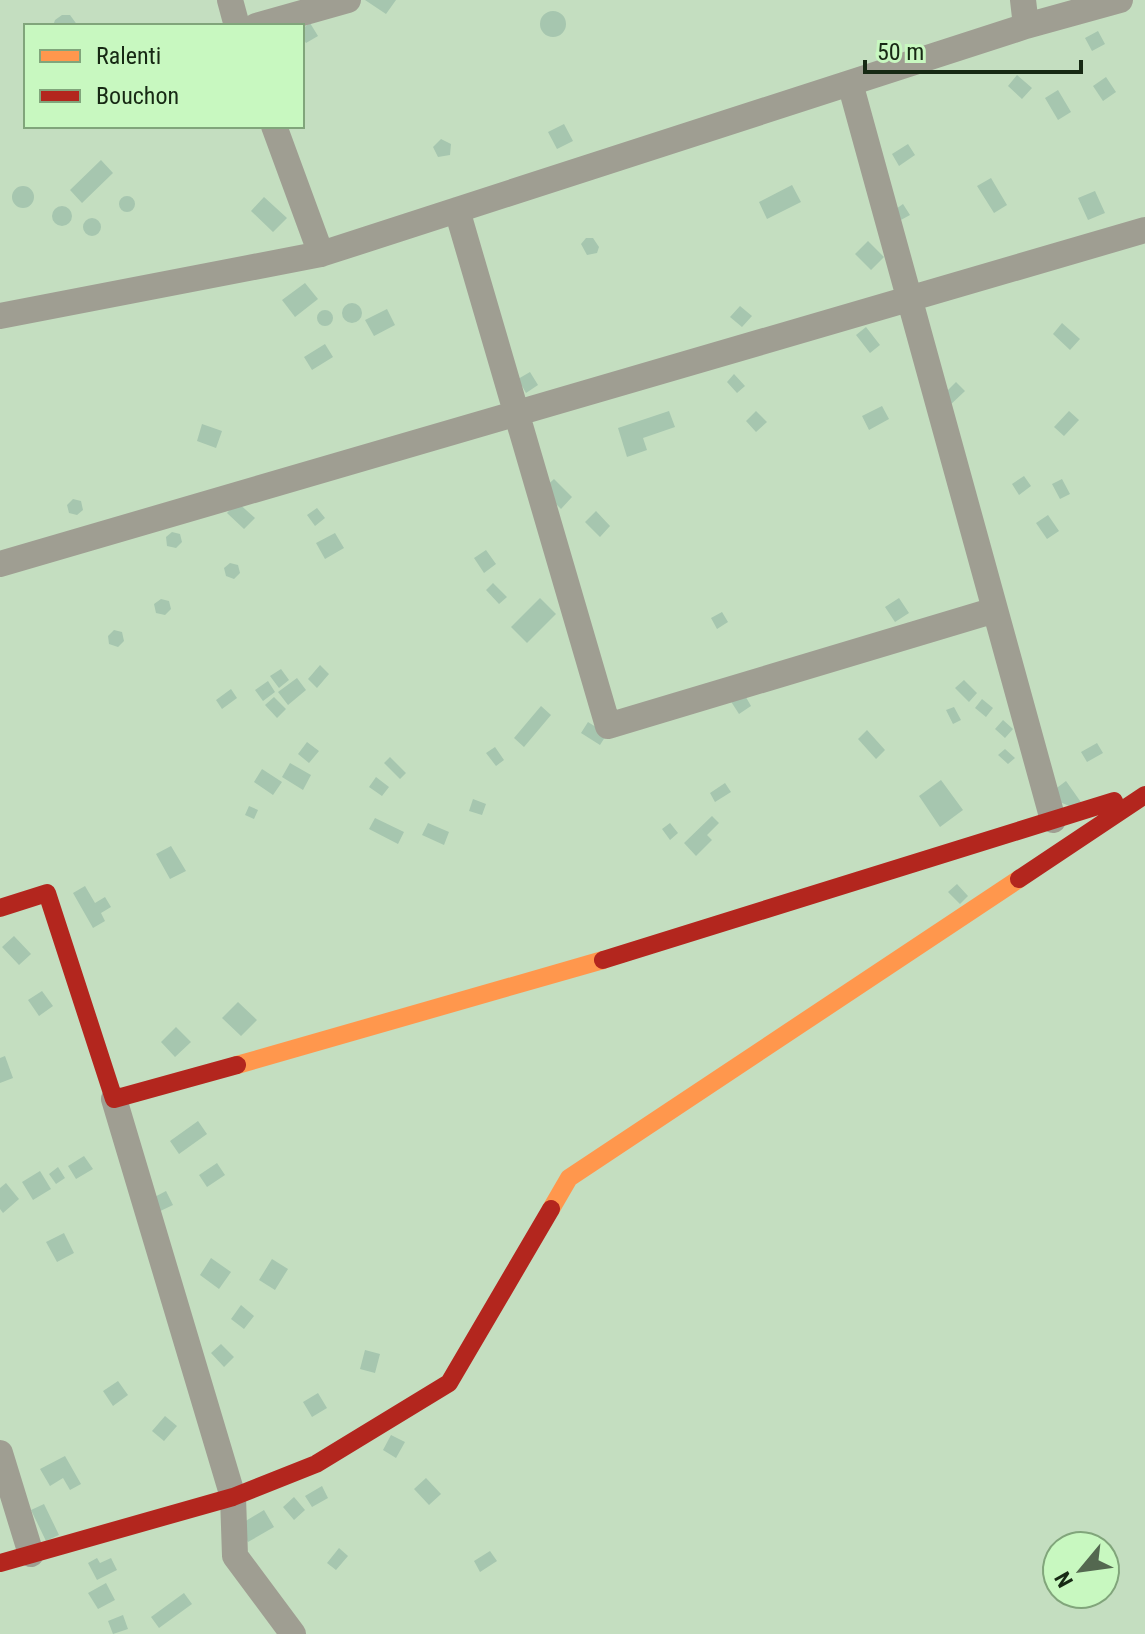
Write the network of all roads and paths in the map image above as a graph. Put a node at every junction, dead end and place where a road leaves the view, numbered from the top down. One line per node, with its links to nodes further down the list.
1 (230, 0): 5 (street)
2 (348, 0): 6 (street)
3 (1023, 0): 7 (street)
4 (1120, 0): 7 (street)
5 (236, 24)
6 (263, 24)
7 (1026, 26): 8 (street)
8 (850, 83): 10 (street); 13 (street)
9 (275, 128): 12 (street)
10 (457, 210): 12 (street); 15 (street)
11 (1145, 230): 13 (street)
12 (321, 254): 14 (street)
13 (909, 299): 15 (street); 17 (street)
14 (0, 316)
15 (517, 413): 16 (street); 17 (street)
16 (0, 564)
17 (995, 610): 19 (street)
18 (1145, 793): 19 (street); 23 (street)
19 (1053, 820): 21 (street)
20 (0, 908): 21 (street)
21 (114, 1099): 23 (street)
22 (0, 1453): 24 (street)
23 (233, 1497): 24 (street); 26 (street)
24 (31, 1554): 25 (street)
25 (0, 1563)
26 (293, 1634)

